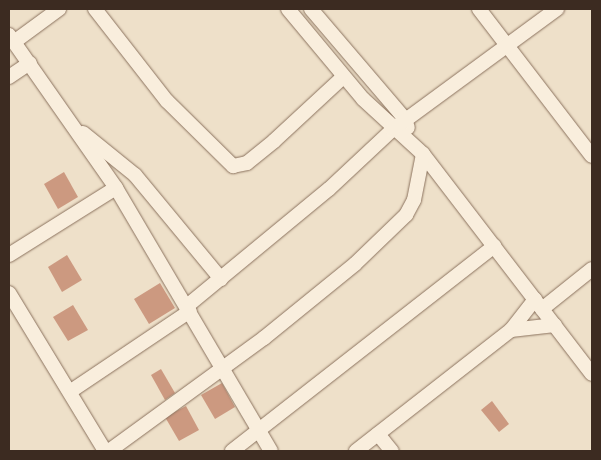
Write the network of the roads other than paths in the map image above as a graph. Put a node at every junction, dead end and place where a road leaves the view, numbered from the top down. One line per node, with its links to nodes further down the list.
1 (59, 9): 7 (street)
2 (95, 9): 11 (street)
3 (288, 9): 11 (street)
4 (311, 9): 12 (street)
5 (479, 9): 8 (street)
6 (557, 9): 8 (street)
7 (11, 38): 9 (street)
8 (507, 47): 12 (street); 17 (street)
9 (30, 63): 10 (street); 13 (street)
10 (9, 77)
11 (343, 77): 14 (street)
12 (406, 119): 14 (street); 15 (street)
13 (77, 128): 18 (street); 22 (street)
14 (392, 130): 15 (street); 22 (street)
15 (410, 139): 16 (street)
16 (423, 154): 19 (street); 28 (street)
17 (592, 156)
18 (116, 188): 20 (street); 25 (street)
19 (494, 246): 24 (street); 31 (street)
20 (9, 255)
21 (592, 269): 24 (street)
22 (221, 279): 25 (street)
23 (9, 293): 30 (street)
24 (539, 304): 26 (street); 27 (street)
25 (188, 308): 28 (street); 30 (street)
26 (555, 325): 27 (street); 29 (street)
27 (511, 330): 32 (street)
28 (223, 366): 31 (street); 33 (street)
29 (592, 374)
30 (71, 391): 33 (street)
31 (262, 431): 34 (street); 35 (street)
32 (378, 434): 36 (street); 37 (street)
33 (107, 451)
34 (232, 451)
35 (271, 451)
36 (356, 451)
37 (392, 451)

